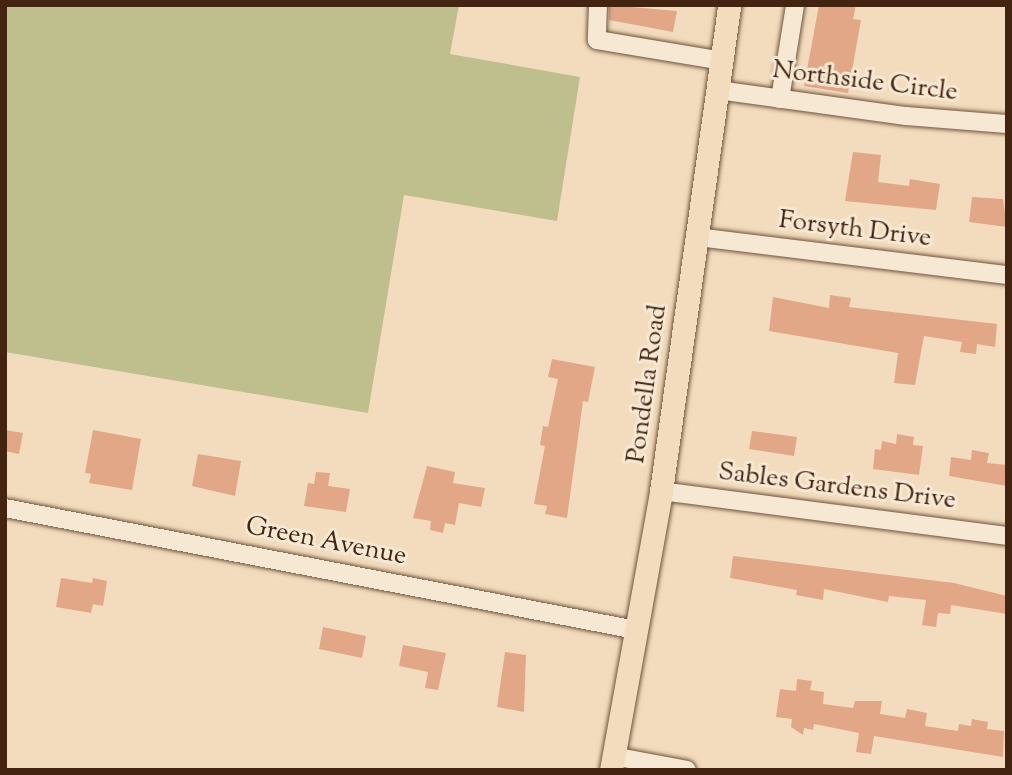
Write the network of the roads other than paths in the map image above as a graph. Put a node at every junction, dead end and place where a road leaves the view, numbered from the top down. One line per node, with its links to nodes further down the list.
1 (598, 5): 4 (street)
2 (729, 5): 4 (main road, Pondella Road)
3 (795, 5): 6 (street)
4 (722, 61): 5 (main road, Pondella Road)
5 (718, 90): 6 (street, Northside Circle); 8 (main road, Pondella Road)
6 (780, 99): 7 (street, Northside Circle)
7 (1007, 124)
8 (697, 237): 9 (street, Forsyth Drive); 10 (main road, Pondella Road)
9 (1007, 275)
10 (661, 491): 12 (street, Sables Gardens Drive); 13 (main road, Pondella Road)
11 (5, 508): 13 (street, Green Avenue)
12 (1007, 536)
13 (636, 630): 14 (main road, Pondella Road)
14 (612, 763): 15 (street)
15 (687, 770)

